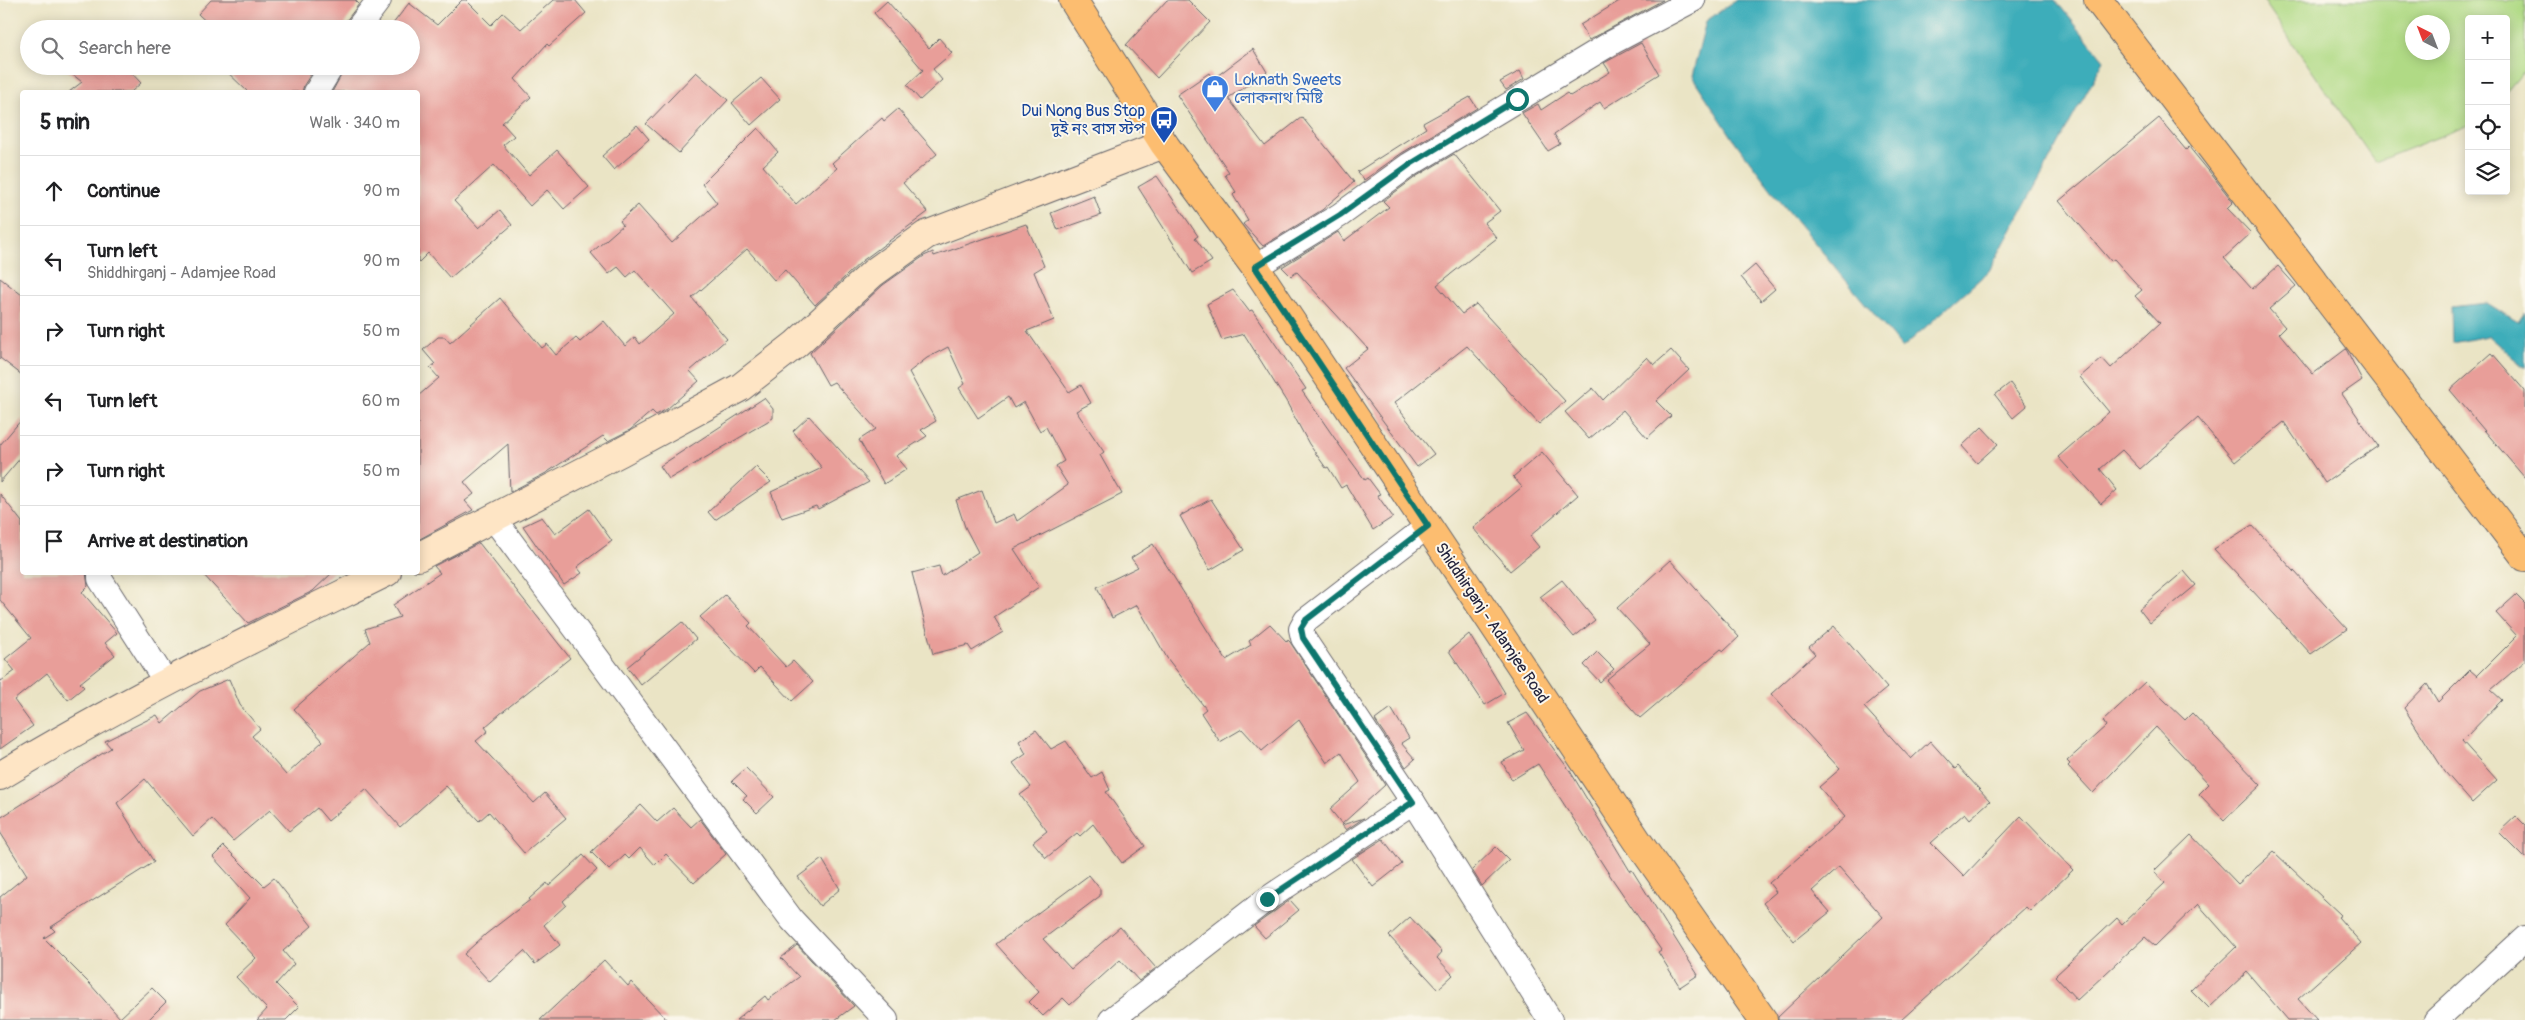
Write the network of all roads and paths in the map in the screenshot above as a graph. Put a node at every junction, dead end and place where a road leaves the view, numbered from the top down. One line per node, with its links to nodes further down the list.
1 (379, 0): 5 (street)
2 (1073, 0): 8 (main road, Shiddhirganj - Adamjee Road)
3 (1693, 0): 9 (street)
4 (2098, 0): 13 (main road)
5 (364, 20)
6 (326, 75): 7 (street)
7 (317, 90)
8 (1164, 144): 9 (main road, Shiddhirganj - Adamjee Road); 10 (street)
9 (1255, 267): 11 (main road, Shiddhirganj - Adamjee Road)
10 (494, 519): 12 (street); 21 (street)
11 (1428, 526): 18 (street); 23 (main road, Shiddhirganj - Adamjee Road)
12 (420, 556)
13 (2525, 557)
14 (100, 575): 16 (street)
15 (381, 575): 16 (street)
16 (166, 682): 17 (street)
17 (0, 776)
18 (1413, 802): 20 (street); 22 (street)
19 (2525, 938): 24 (street)
20 (1120, 1018)
21 (886, 1020)
22 (1550, 1020)
23 (1763, 1020)
24 (2436, 1020)

